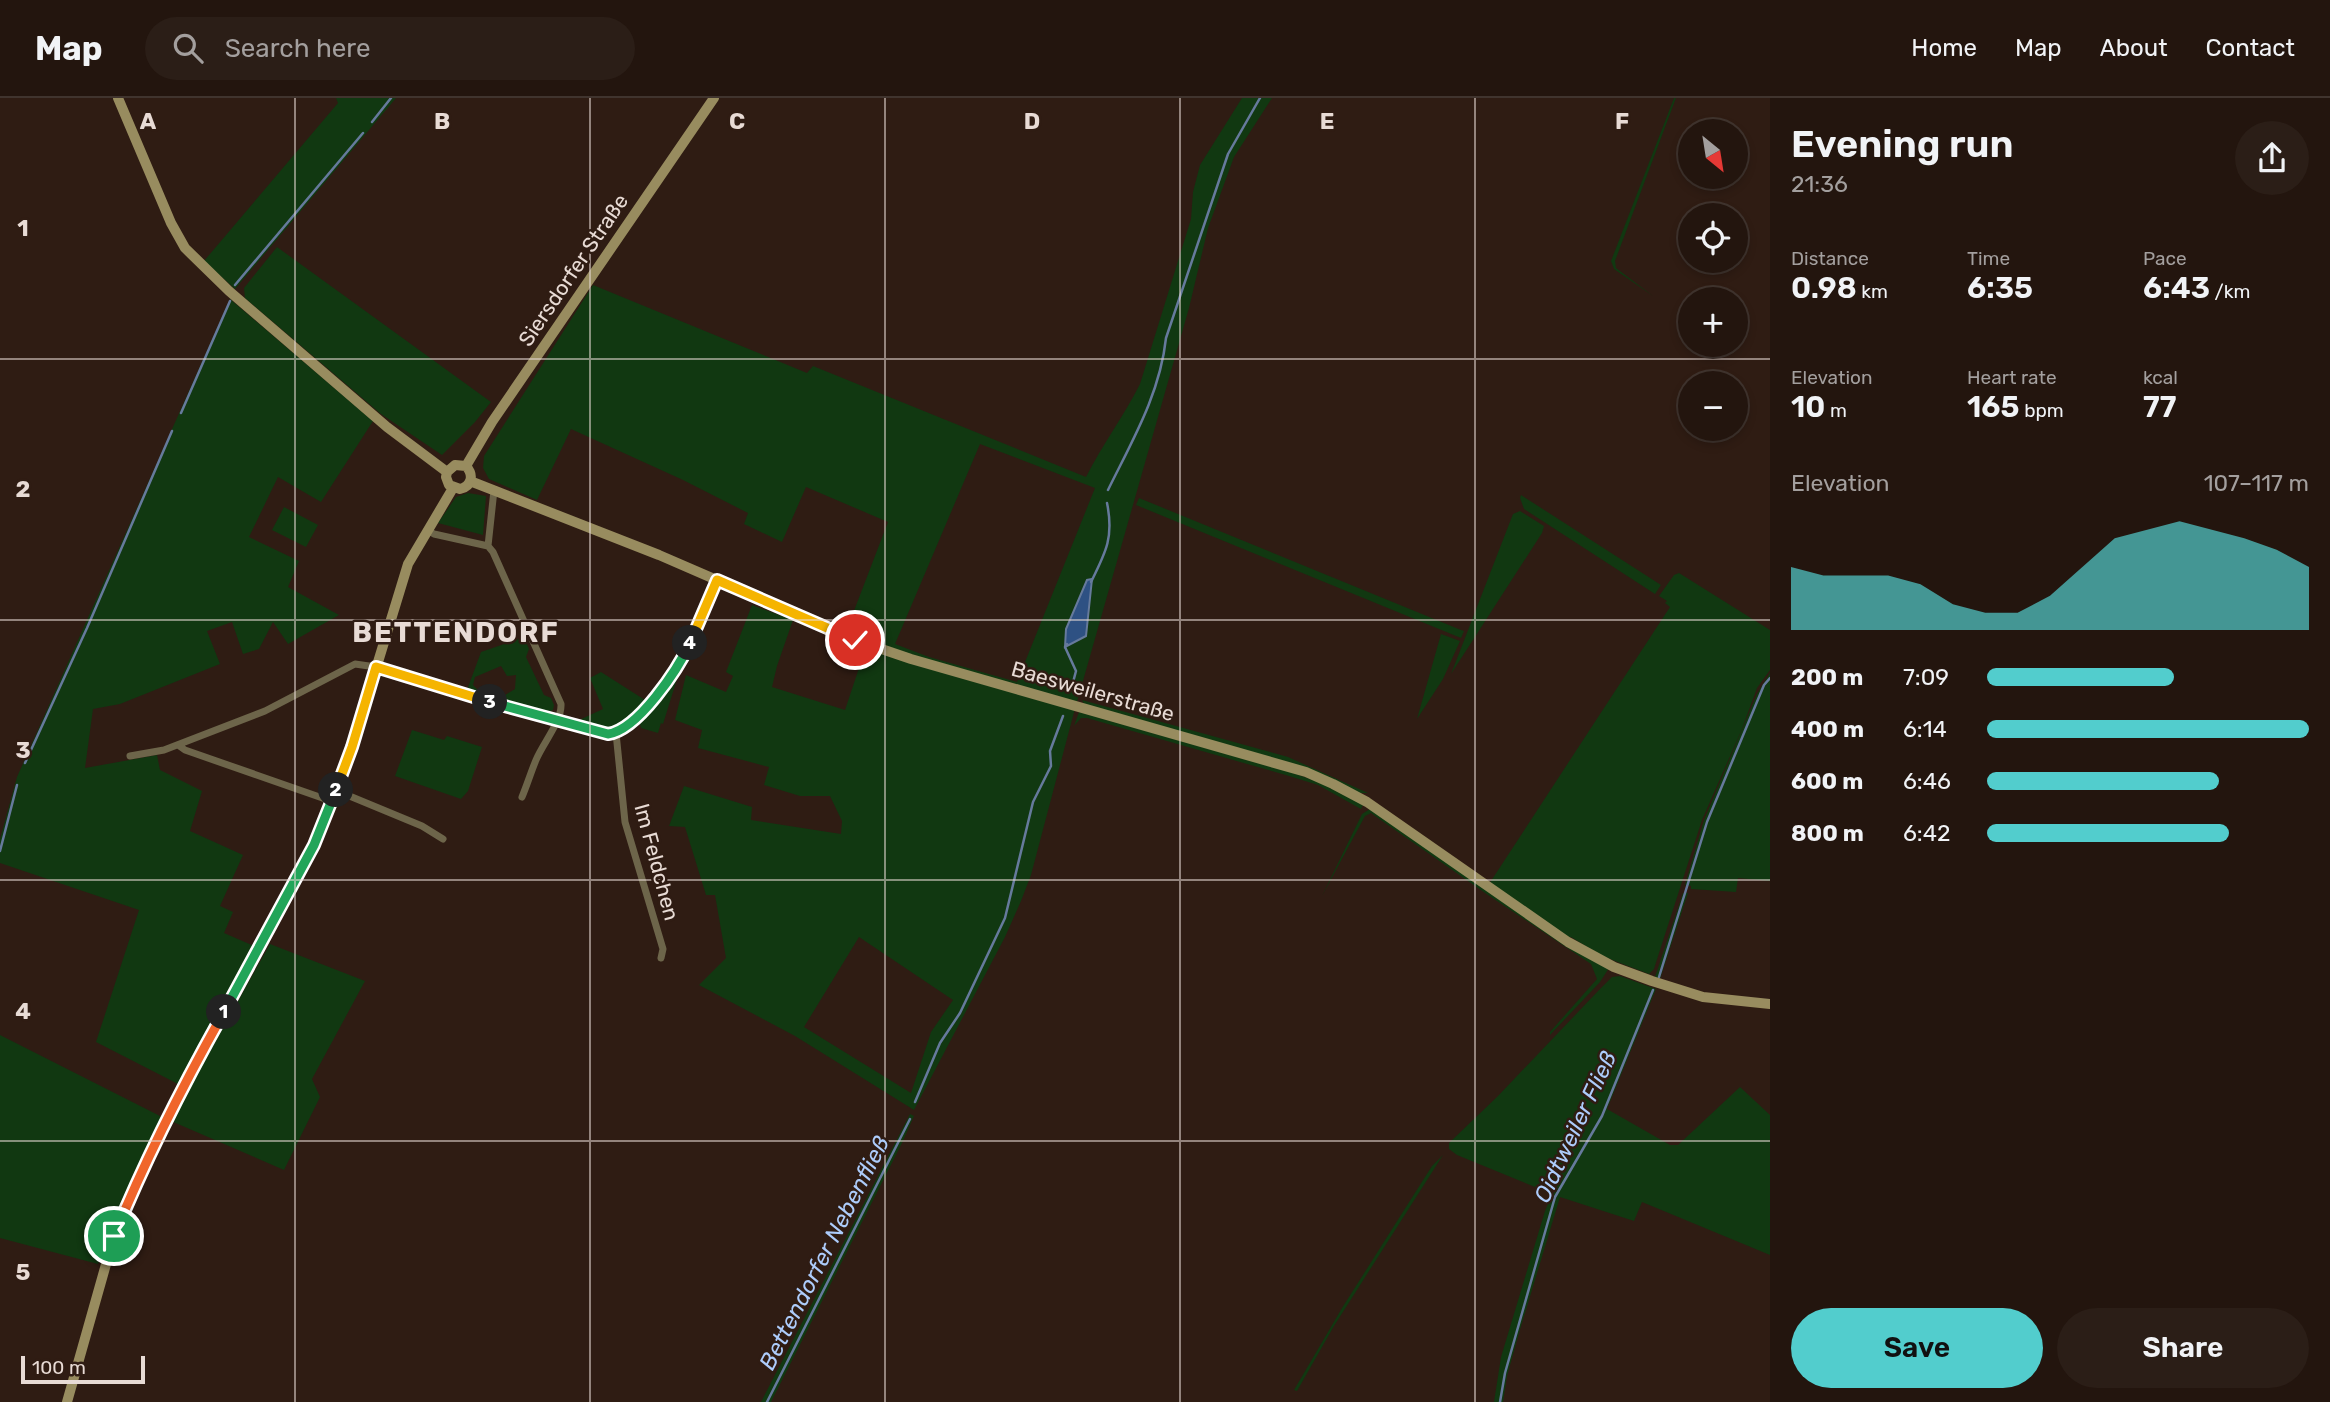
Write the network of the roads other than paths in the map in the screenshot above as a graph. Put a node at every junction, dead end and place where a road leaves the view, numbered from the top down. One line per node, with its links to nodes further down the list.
1 (118, 98): 4 (street)
2 (714, 98): 3 (street, Siersdorfer Straße)
3 (466, 466): 4 (street); 5 (street)
4 (447, 472): 6 (street)
5 (470, 481): 6 (street); 7 (street, Baesweilerstraße)
6 (453, 488): 8 (street)
7 (494, 490): 9 (street); 10 (street, Baesweilerstraße)
8 (427, 530): 9 (street); 11 (street)
9 (488, 546): 12 (street)
10 (717, 580): 13 (street); 20 (street, Baesweilerstraße)
11 (376, 667): 12 (street); 14 (street); 16 (street)
12 (558, 721): 13 (street); 17 (street)
13 (616, 733): 19 (street, Im Feldchen)
14 (178, 745): 15 (street); 16 (street)
15 (130, 756)
16 (333, 795): 18 (street); 21 (street)
17 (522, 797)
18 (443, 839)
19 (661, 958)
20 (1770, 1004)
21 (67, 1402)

